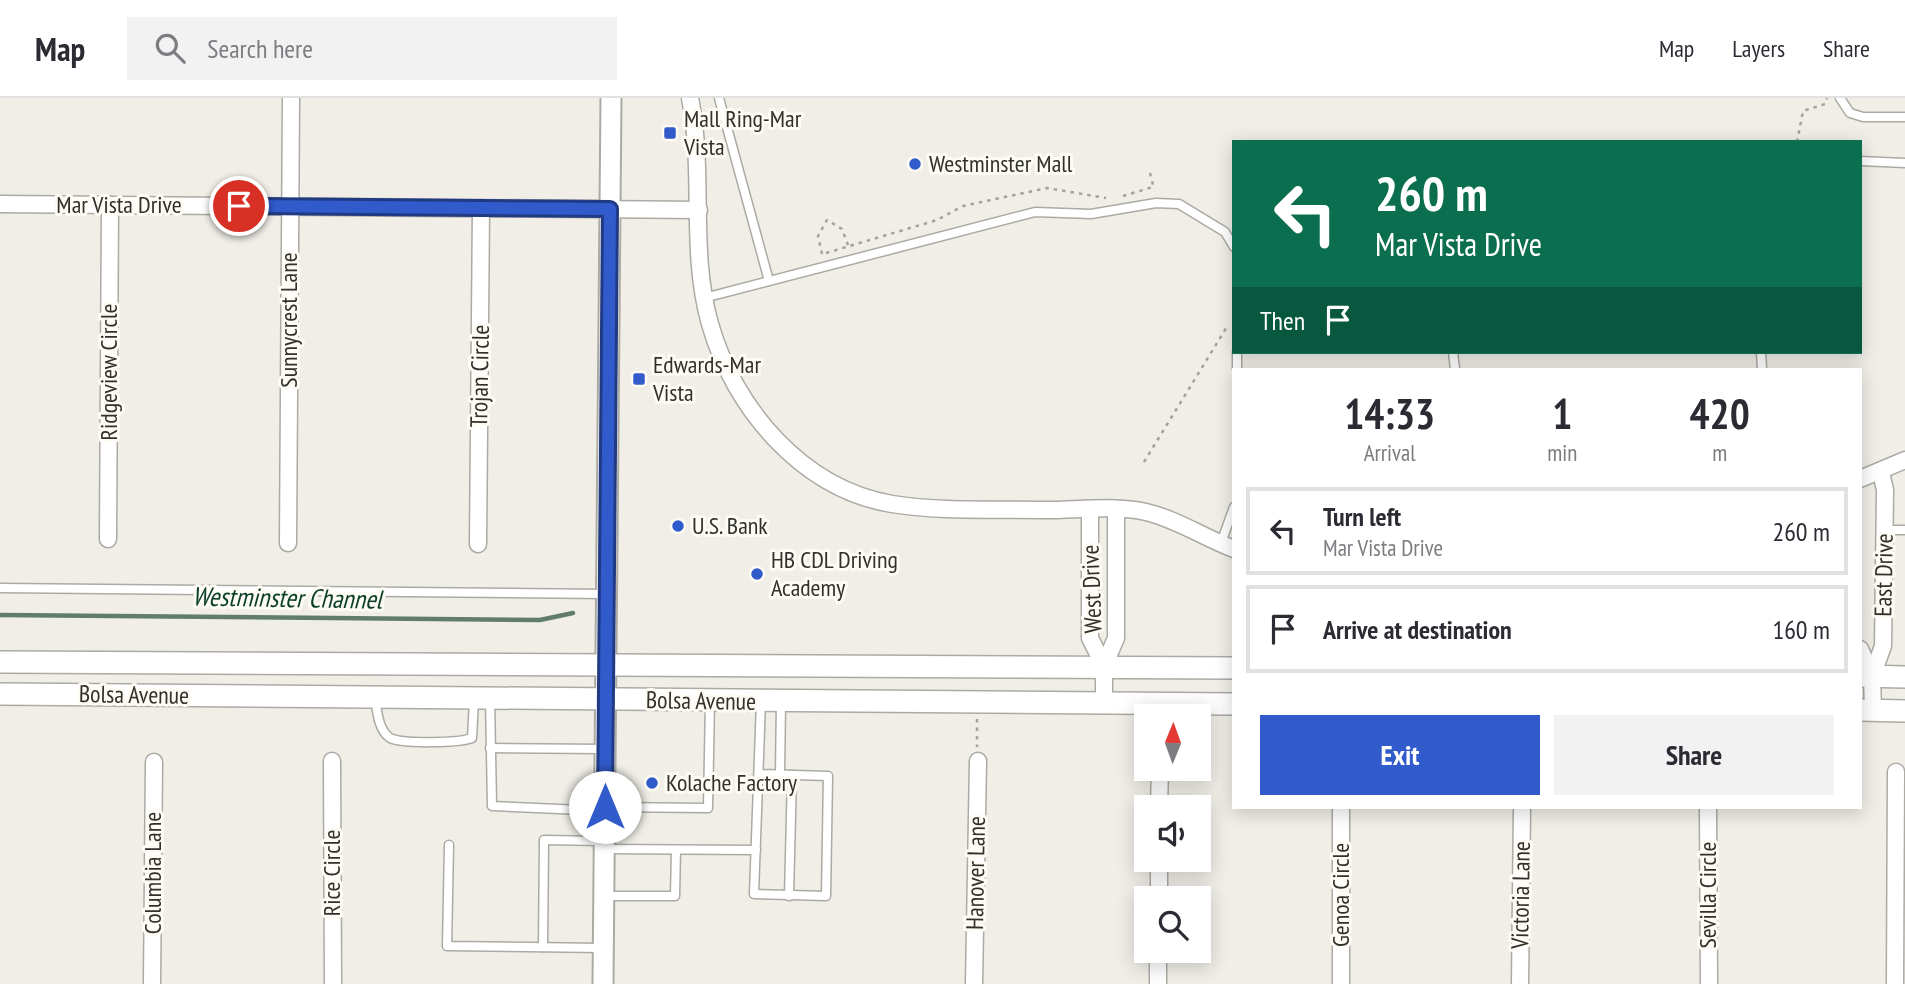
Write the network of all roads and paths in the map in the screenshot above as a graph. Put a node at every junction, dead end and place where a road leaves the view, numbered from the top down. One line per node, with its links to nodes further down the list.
1 (291, 98): 14 (street, Sunnycrest Lane)
2 (611, 98): 16 (street)
3 (690, 98): 17 (street)
4 (719, 98): 22 (lane)
5 (1827, 98): 8 (path)
6 (1840, 98): 7 (lane)
7 (1905, 117)
8 (1797, 140)
9 (1862, 162): 10 (lane)
10 (1905, 163)
11 (1150, 173): 19 (path)
12 (0, 204): 13 (street, Mar Vista Drive)
13 (110, 205): 14 (street, Mar Vista Drive); 34 (street, Ridgeview Circle)
14 (290, 206): 15 (street, Mar Vista Drive); 35 (street, Sunnycrest Lane)
15 (481, 208): 16 (street, Mar Vista Drive); 36 (street, Trojan Circle)
16 (610, 209): 17 (street, Mar Vista Drive); 39 (street)
17 (699, 210): 23 (street)
18 (1232, 244): 22 (lane)
19 (848, 245): 20 (path); 20 (path)
20 (822, 254): 21 (path)
21 (811, 258)
22 (769, 281): 23 (lane)
23 (704, 298): 30 (street)
24 (1228, 326): 26 (path)
25 (1905, 460): 27 (street)
26 (1144, 462)
27 (1881, 472): 28 (street); 32 (street, East Drive)
28 (1862, 478)
29 (1116, 509): 30 (street); 37 (street); 43 (street, West Drive)
30 (1090, 510): 43 (street, West Drive)
31 (1232, 518): 37 (lane)
32 (1885, 530): 33 (lane); 45 (street, East Drive)
33 (1905, 530)
34 (108, 539)
35 (288, 542)
36 (478, 544)
37 (1227, 547)
38 (0, 587): 39 (lane)
39 (607, 594): 42 (street)
40 (1862, 658): 45 (street, East Drive)
41 (0, 662): 42 (main road, Bolsa Avenue)
42 (606, 664): 43 (main road, Bolsa Avenue); 50 (street)
43 (1104, 666): 44 (main road, Bolsa Avenue); 53 (street, West Drive)
44 (1232, 668)
45 (1866, 676): 46 (main road); 55 (street, East Drive)
46 (1905, 677)
47 (0, 694): 48 (main road, Bolsa Avenue)
48 (375, 698): 49 (main road, Bolsa Avenue); 49 (lane)
49 (482, 698): 50 (main road, Bolsa Avenue); 58 (lane)
50 (606, 699): 51 (main road, Bolsa Avenue); 59 (street)
51 (710, 701): 52 (main road, Bolsa Avenue); 67 (lane)
52 (771, 701): 53 (main road, Bolsa Avenue); 64 (lane); 65 (lane)
53 (1104, 703): 54 (main road, Bolsa Avenue)
54 (1232, 704)
55 (1866, 710): 56 (main road)
56 (1905, 711)
57 (976, 717): 61 (path)
58 (490, 748): 59 (lane); 67 (lane)
59 (605, 749): 67 (street)
60 (332, 761): 81 (street, Rice Circle)
61 (978, 761): 83 (street, Hanover Lane)
62 (154, 762): 80 (street, Columbia Lane)
63 (1896, 772): 88 (street)
64 (759, 774): 65 (lane); 74 (lane)
65 (780, 774): 66 (lane)
66 (792, 775): 76 (lane); 76 (lane)
67 (605, 809): 72 (street)
68 (1341, 809): 85 (street, Genoa Circle)
69 (1522, 809): 86 (street, Victoria Lane)
70 (1708, 809): 87 (street, Sevilla Circle)
71 (449, 845): 77 (lane)
72 (604, 845): 73 (lane); 75 (street); 77 (lane)
73 (676, 850): 74 (lane); 75 (lane)
74 (756, 850): 76 (lane)
75 (604, 896): 78 (street)
76 (789, 896)
77 (543, 947): 78 (lane)
78 (603, 948): 82 (street)
79 (1158, 963): 84 (street)
80 (152, 984)
81 (333, 984)
82 (603, 984)
83 (974, 984)
84 (1158, 984)
85 (1341, 984)
86 (1520, 984)
87 (1709, 984)
88 (1895, 984)

